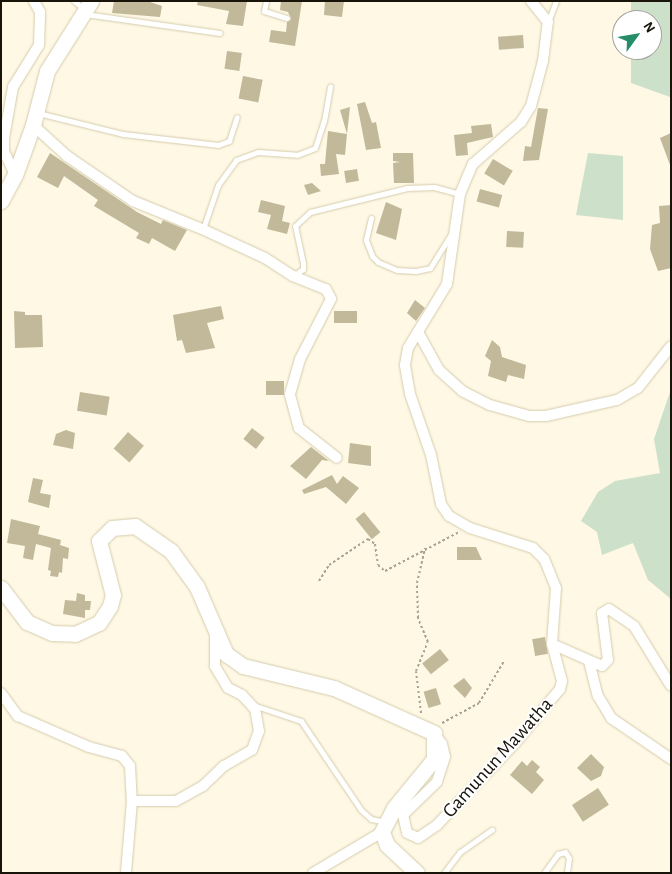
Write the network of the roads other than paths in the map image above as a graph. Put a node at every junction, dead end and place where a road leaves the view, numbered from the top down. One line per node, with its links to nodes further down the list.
1 (34, 1): 13 (street)
2 (74, 1): 6 (lane)
3 (266, 1): 7 (lane)
4 (531, 1): 8 (street)
5 (556, 1): 8 (lane)
6 (88, 9): 9 (lane); 12 (main road)
7 (287, 18)
8 (548, 22): 14 (street, Gamunun Mawatha)
9 (220, 33)
10 (330, 87): 18 (lane)
11 (237, 117): 12 (lane)
12 (34, 119): 13 (main road); 18 (street)
13 (15, 175): 15 (main road)
14 (460, 194): 17 (street, Gamunun Mawatha); 19 (lane)
15 (1, 201)
16 (371, 218): 17 (lane)
17 (455, 228): 20 (street, Gamunun Mawatha)
18 (202, 229): 19 (street)
19 (293, 276): 22 (street)
20 (418, 332): 21 (street); 25 (street, Gamunun Mawatha)
21 (671, 346)
22 (337, 458)
23 (1, 588): 24 (main road)
24 (215, 631): 29 (street); 30 (main road)
25 (552, 644): 26 (street); 30 (street, Gamunun Mawatha)
26 (589, 661): 27 (street); 31 (street)
27 (671, 686)
28 (1, 693): 32 (street)
29 (250, 704): 32 (street); 33 (lane)
30 (429, 730): 33 (main road)
31 (671, 759)
32 (132, 801): 35 (street)
33 (385, 827): 36 (street); 37 (main road)
34 (492, 830): 38 (lane)
35 (126, 873)
36 (313, 873)
37 (417, 873)
38 (444, 873)
39 (544, 873): 40 (lane)
40 (567, 873)

